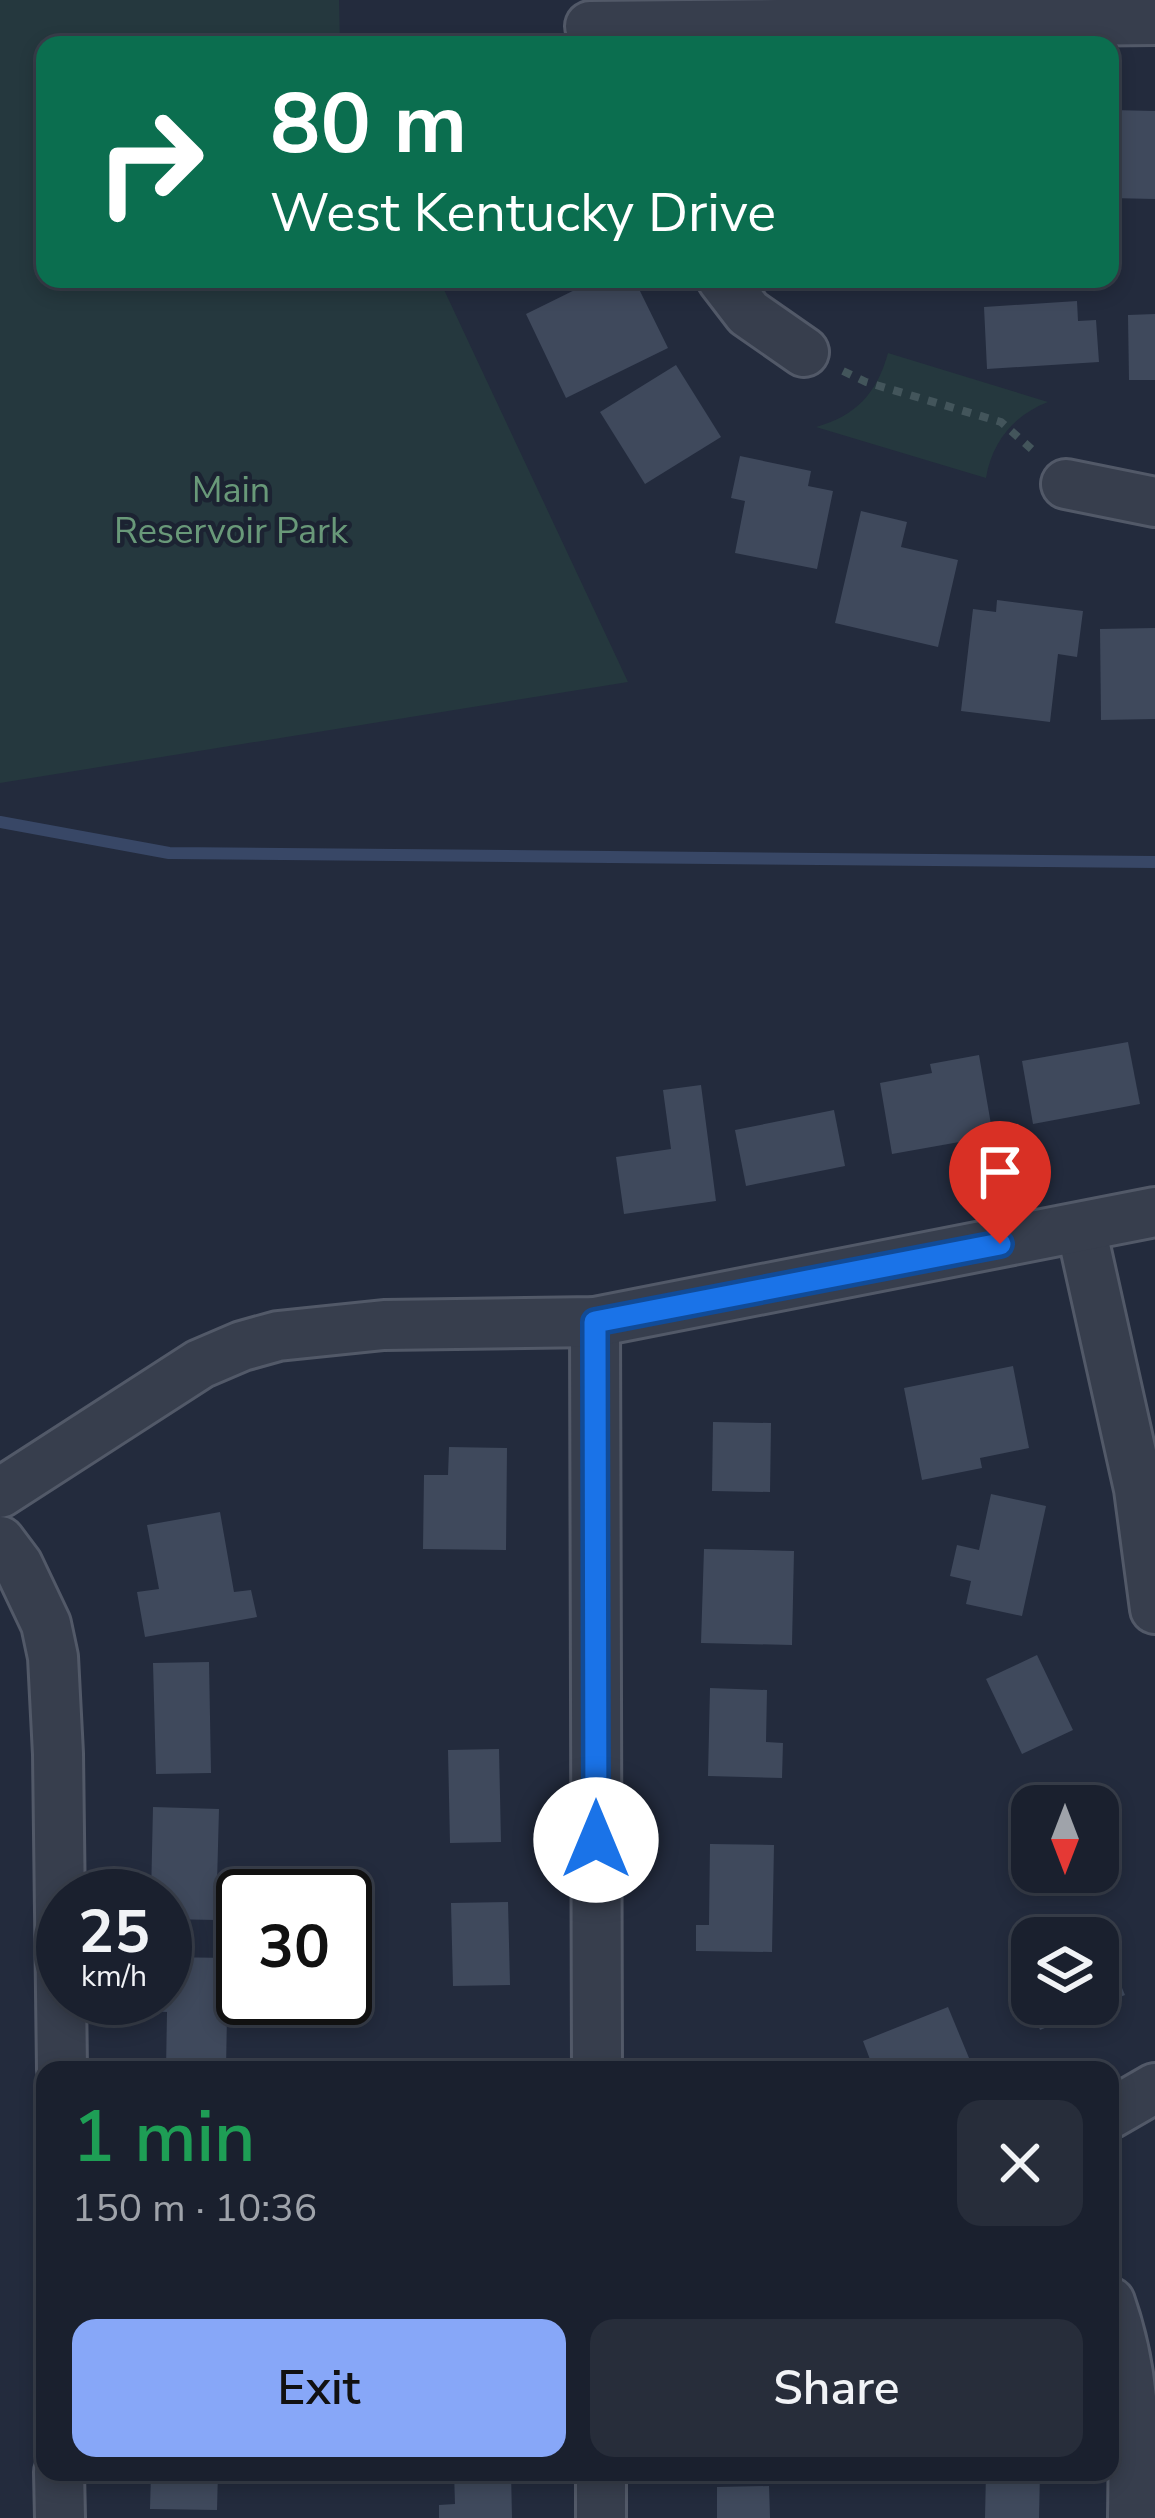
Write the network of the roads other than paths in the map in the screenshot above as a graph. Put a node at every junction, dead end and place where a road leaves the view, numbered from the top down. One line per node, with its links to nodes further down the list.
1 (1155, 20): 2 (street)
2 (589, 24)
3 (729, 288): 4 (street)
4 (804, 352)
5 (1066, 484): 6 (street)
6 (1155, 502)
7 (1155, 1213): 8 (street)
8 (1082, 1228): 9 (street); 12 (street)
9 (595, 1322): 10 (street); 14 (street)
10 (0, 1493)
11 (0, 1541): 13 (street)
12 (1155, 1609)
13 (62, 2061)
14 (597, 2061)
15 (1155, 2088): 16 (street)
16 (1119, 2109)
17 (1119, 2330): 22 (street)
18 (59, 2481): 20 (street)
19 (601, 2481): 21 (street)
20 (60, 2518)
21 (601, 2518)
22 (1133, 2518)

